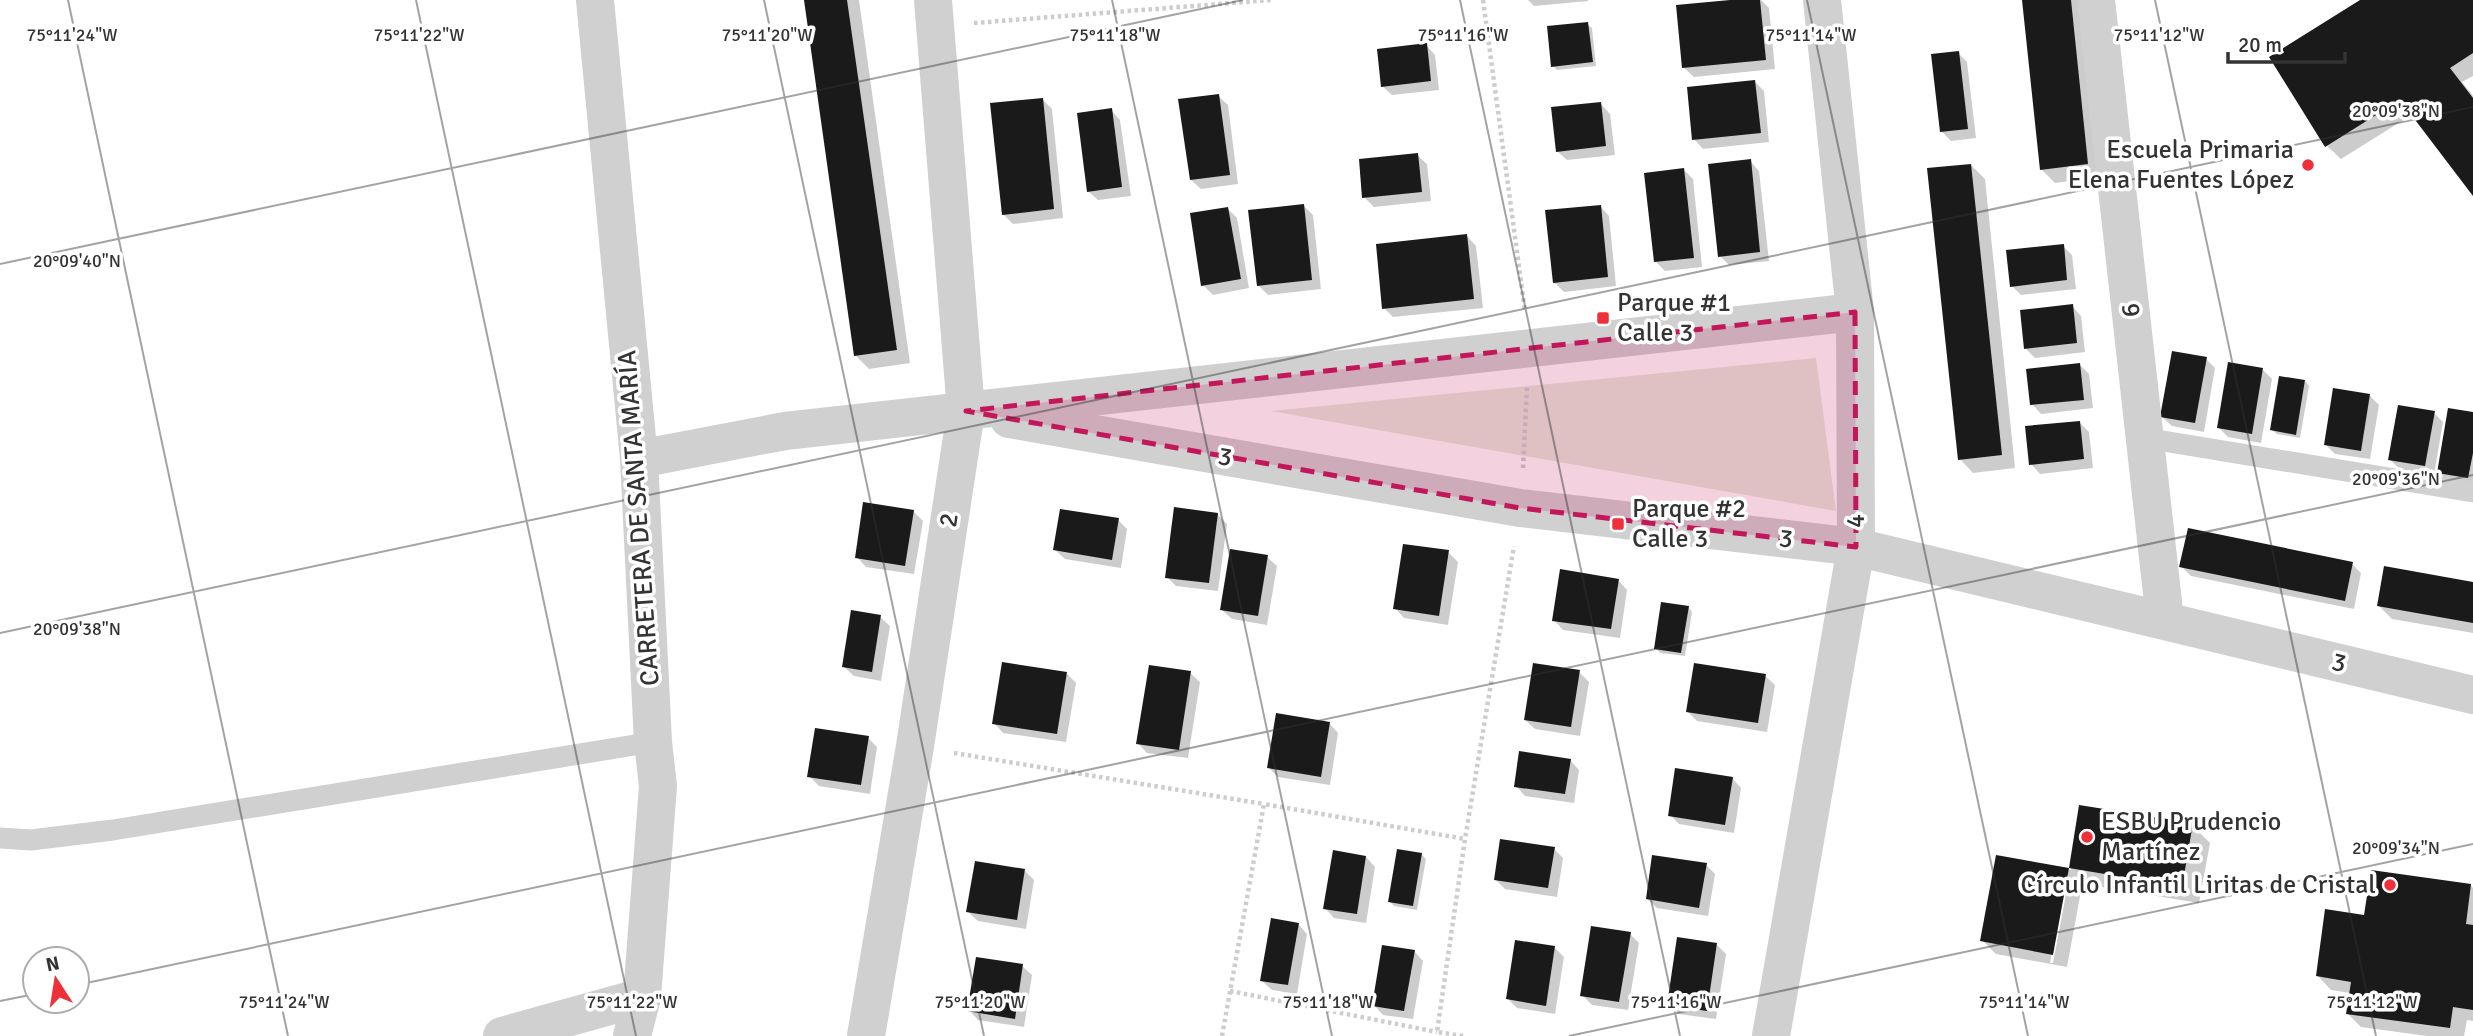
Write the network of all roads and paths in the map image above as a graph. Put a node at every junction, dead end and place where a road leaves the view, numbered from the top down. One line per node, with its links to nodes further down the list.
1 (595, 0): 9 (street, CARRETERA DE SANTA MARÍA)
2 (1271, 0): 5 (path)
3 (1822, 0): 6 (street, 4)
4 (2096, 0): 8 (street, 6)
5 (934, 13): 7 (street, 2)
6 (1855, 312): 7 (street, 3); 11 (street, 4)
7 (966, 411): 9 (street, 3); 11 (street, 3); 15 (street, 2)
8 (2145, 438): 10 (lane); 12 (street, 6)
9 (639, 459): 14 (street, CARRETERA DE SANTA MARÍA)
10 (2473, 492)
11 (1856, 547): 12 (street, 3); 26 (street, 4)
12 (2165, 620): 13 (street, 3)
13 (2473, 695)
14 (653, 742): 17 (lane); 20 (street, CARRETERA DE SANTA MARÍA)
15 (915, 746): 16 (path); 24 (street, 2)
16 (1264, 804): 18 (path); 19 (path)
17 (0, 838)
18 (1465, 839)
19 (1230, 991): 21 (path); 25 (path)
20 (642, 997): 22 (street); 23 (street, CARRETERA DE SANTA MARÍA)
21 (1437, 1032)
22 (502, 1036)
23 (632, 1036)
24 (866, 1036)
25 (1222, 1036)
26 (1771, 1036)

